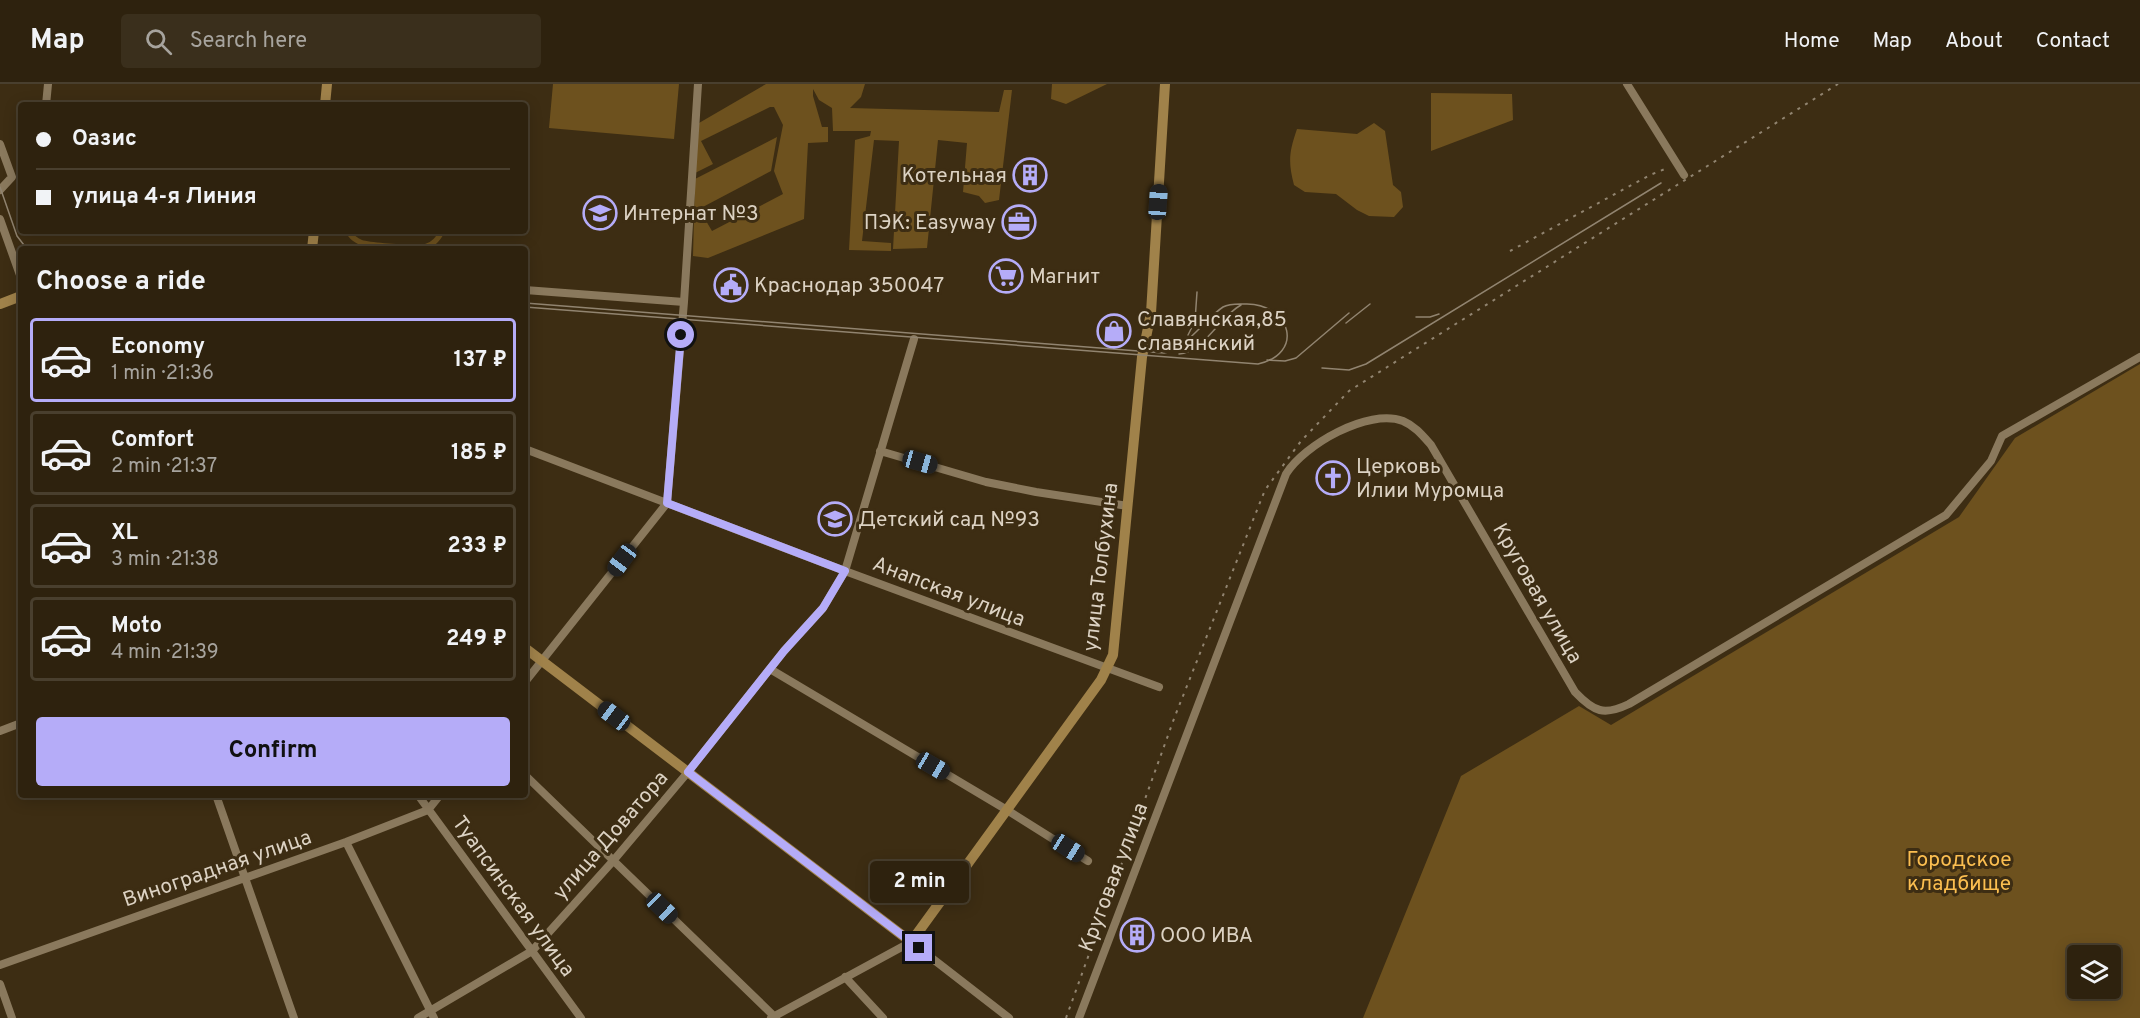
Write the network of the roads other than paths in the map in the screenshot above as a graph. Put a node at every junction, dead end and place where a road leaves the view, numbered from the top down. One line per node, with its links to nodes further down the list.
1 (48, 84): 6 (street)
2 (327, 84): 7 (street)
3 (698, 84): 15 (street)
4 (1165, 84): 22 (street, улица Толбухина)
5 (1627, 84): 9 (street)
6 (46, 102)
7 (325, 102)
8 (0, 144): 10 (street)
9 (1684, 175)
10 (0, 190)
11 (0, 219): 12 (street)
12 (18, 270)
13 (528, 290): 15 (street)
14 (18, 297): 16 (street)
15 (684, 302): 21 (street)
16 (0, 304)
17 (914, 339): 20 (street, улица Доватора)
18 (2140, 357): 56 (street, Круговая улица)
19 (528, 450): 21 (street, Анапская улица)
20 (880, 451): 22 (street); 23 (street, улица Доватора)
21 (667, 503): 23 (street, Анапская улица); 25 (street)
22 (1128, 506): 27 (street, улица Толбухина)
23 (845, 571): 26 (street, улица Доватора); 27 (street, Анапская улица)
24 (528, 650): 25 (street)
25 (541, 660): 28 (street); 32 (street)
26 (770, 669): 32 (street, улица Доватора); 38 (street)
27 (1107, 669): 29 (street, Анапская улица); 38 (street, улица Толбухина)
28 (528, 678)
29 (1159, 687)
30 (18, 724): 31 (street)
31 (0, 731)
32 (688, 772): 40 (street, улица Доватора); 43 (street)
33 (528, 778): 40 (street)
34 (217, 798): 42 (street)
35 (420, 798): 37 (street, Туапсинская улица)
36 (438, 798): 37 (street)
37 (429, 810): 39 (street, Виноградная улица); 44 (street, Туапсинская улица)
38 (1007, 810): 41 (street); 43 (street, улица Толбухина)
39 (346, 842): 42 (street, Виноградная улица); 48 (street)
40 (613, 861): 44 (street, улица Доватора); 53 (street)
41 (1088, 861)
42 (245, 877): 45 (street, Виноградная улица); 50 (street)
43 (910, 942): 46 (street, улица Толбухина); 55 (street)
44 (532, 951): 48 (street, улица Доватора); 52 (street, Туапсинская улица)
45 (0, 965)
46 (845, 977): 53 (street, улица Толбухина); 54 (street)
47 (0, 984): 49 (street)
48 (432, 1015): 51 (street, улица Доватора)
49 (12, 1018)
50 (294, 1018)
51 (418, 1018)
52 (581, 1018)
53 (774, 1018)
54 (884, 1018)
55 (1009, 1018)
56 (1079, 1018)

